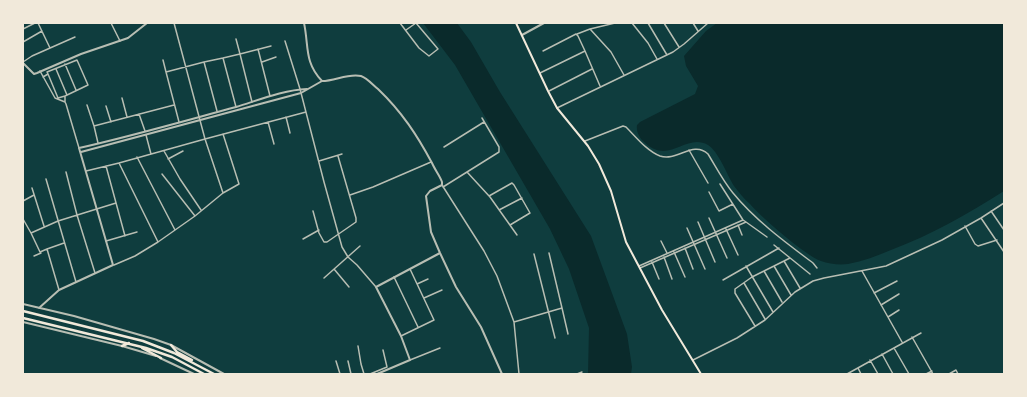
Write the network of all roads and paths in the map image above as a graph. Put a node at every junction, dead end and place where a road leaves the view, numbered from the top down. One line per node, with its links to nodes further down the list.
1 (35, 23): 20 (street)
2 (38, 23): 23 (street)
3 (111, 23): 29 (street)
4 (147, 23): 19 (street)
5 (174, 23): 49 (street)
6 (304, 23): 58 (street)
7 (400, 23): 22 (street)
8 (416, 23): 22 (street); 22 (street)
9 (516, 23): 26 (main road)
10 (544, 23): 26 (street)
11 (547, 23): 12 (street)
12 (552, 23)
13 (616, 23): 21 (street)
14 (632, 23): 43 (street)
15 (648, 23): 39 (street)
16 (664, 23): 34 (street)
17 (693, 23): 24 (street)
18 (708, 23): 24 (street)
19 (144, 24): 29 (street)
20 (23, 29)
21 (590, 29): 25 (street); 56 (street)
22 (406, 30)
23 (42, 31): 31 (street); 33 (street)
24 (698, 31): 34 (street)
25 (577, 34): 36 (street); 37 (street)
26 (522, 35): 54 (main road)
27 (75, 38): 33 (street)
28 (236, 39): 38 (street)
29 (120, 41): 52 (street)
30 (284, 41): 61 (street)
31 (23, 42)
32 (271, 46): 35 (street)
33 (50, 48): 45 (street)
34 (679, 48): 39 (street)
35 (258, 49): 38 (street); 47 (street)
36 (543, 51)
37 (584, 51): 51 (street); 54 (street)
38 (240, 54): 42 (street); 69 (street)
39 (667, 55): 43 (street)
40 (276, 57): 47 (street)
41 (23, 58): 45 (street)
42 (223, 58): 46 (street); 73 (street)
43 (657, 59): 56 (street)
44 (163, 60): 53 (street)
45 (24, 62): 52 (street)
46 (204, 62): 49 (street); 75 (street)
47 (262, 62): 66 (street)
48 (65, 64): 50 (street); 62 (street); 62 (street)
49 (186, 67): 53 (street); 78 (street)
50 (55, 68): 55 (street); 65 (street)
51 (592, 69): 59 (street); 63 (street)
52 (40, 72): 57 (street)
53 (166, 72): 71 (street)
54 (540, 73): 63 (main road)
55 (48, 74): 57 (street); 65 (street)
56 (624, 76): 59 (street)
57 (43, 77): 68 (street)
58 (322, 82): 60 (street); 109 (street)
59 (600, 86): 74 (street)
60 (307, 88): 61 (street); 64 (street)
61 (300, 89): 64 (street); 66 (street)
62 (76, 90): 65 (street)
63 (548, 91): 74 (main road)
64 (301, 93): 76 (street); 82 (street)
65 (66, 95): 68 (street)
66 (270, 96): 69 (street)
67 (122, 98): 79 (street)
68 (65, 102): 97 (street)
69 (252, 102): 73 (street)
70 (87, 105): 87 (street)
71 (174, 105): 77 (street); 84 (street)
72 (106, 106): 83 (street)
73 (236, 107): 75 (street)
74 (557, 108): 93 (main road)
75 (217, 111): 78 (street)
76 (306, 112): 80 (street); 107 (street)
77 (139, 114): 79 (street); 88 (street)
78 (199, 116): 82 (street); 84 (street)
79 (127, 117): 83 (street)
80 (286, 117): 85 (street); 89 (street)
81 (482, 118): 86 (street)
82 (200, 120): 91 (street); 92 (street)
83 (111, 122): 87 (street)
84 (179, 122): 88 (street)
85 (268, 122): 90 (street); 95 (street)
86 (484, 122): 96 (street); 113 (street)
87 (94, 126): 94 (street)
88 (145, 131): 94 (street)
89 (290, 133)
90 (223, 134): 92 (street); 121 (street)
91 (146, 135): 101 (street); 102 (street)
92 (205, 139): 98 (street); 121 (street)
93 (585, 142): 99 (street); 196 (main road)
94 (98, 143): 97 (street)
95 (274, 144)
96 (444, 147)
97 (79, 148): 101 (street)
98 (163, 150): 102 (street); 106 (street)
99 (689, 150): 116 (street); 197 (street)
100 (183, 151): 106 (street)
101 (81, 152): 111 (street)
102 (151, 154): 105 (street)
103 (342, 154): 104 (street)
104 (338, 156): 107 (street); 123 (street)
105 (137, 158): 108 (street); 150 (street)
106 (168, 159): 131 (street)
107 (319, 161): 157 (street)
108 (119, 162): 110 (street); 169 (street)
109 (431, 162): 118 (street); 123 (street)
110 (106, 166): 111 (street); 128 (street)
111 (86, 170): 130 (street)
112 (66, 172): 135 (street)
113 (467, 172): 118 (street); 124 (street)
114 (162, 174): 136 (street)
115 (46, 179): 141 (street)
116 (708, 183)
117 (720, 184): 129 (street)
118 (443, 186): 180 (street); 240 (street)
119 (32, 188): 122 (street)
120 (709, 192): 129 (street)
121 (223, 193): 131 (street)
122 (34, 195): 126 (street); 146 (street)
123 (350, 195): 157 (street)
124 (489, 196): 125 (street); 132 (street)
125 (522, 198): 132 (street); 144 (street)
126 (23, 201)
127 (1004, 203): 134 (street)
128 (116, 204): 130 (street); 161 (street)
129 (733, 204): 140 (street)
130 (97, 209): 135 (street); 166 (street)
131 (201, 210): 136 (street)
132 (499, 210): 144 (street)
133 (313, 211): 151 (street)
134 (991, 211): 138 (street); 153 (street)
135 (77, 215): 141 (street); 204 (street)
136 (195, 216): 150 (street)
137 (709, 218): 155 (street)
138 (981, 218): 147 (street); 165 (street)
139 (23, 219): 156 (street)
140 (743, 220): 143 (street); 149 (street)
141 (58, 221): 146 (street); 168 (street)
142 (698, 222): 163 (street)
143 (746, 222): 145 (street); 162 (street)
144 (510, 225): 159 (street)
145 (738, 225): 152 (street); 160 (street)
146 (44, 226): 156 (street)
147 (966, 226): 165 (street); 203 (street)
148 (687, 228): 170 (street)
149 (725, 228): 152 (street); 155 (street)
150 (175, 230): 169 (street)
151 (319, 230): 157 (street); 164 (street)
152 (726, 230): 158 (street); 184 (street)
153 (1004, 230)
154 (137, 232): 161 (street)
155 (715, 232): 158 (street); 163 (street)
156 (31, 233): 179 (street)
157 (338, 234): 186 (street)
158 (716, 234): 163 (street); 188 (street)
159 (517, 235)
160 (742, 235)
161 (125, 236): 166 (street)
162 (766, 237)
163 (705, 238): 170 (street); 192 (street)
164 (303, 239)
165 (997, 240): 173 (street)
166 (106, 241): 193 (street)
167 (661, 241): 182 (street)
168 (64, 242): 176 (street); 215 (street)
169 (158, 242): 193 (street)
170 (693, 243): 174 (street); 177 (street); 200 (street)
171 (774, 245): 175 (street)
172 (360, 246): 186 (street)
173 (1003, 247): 178 (street)
174 (684, 248): 177 (street); 199 (street)
175 (779, 248): 189 (street); 194 (street)
176 (47, 249): 179 (street); 221 (street)
177 (674, 252): 182 (street); 187 (street); 209 (street)
178 (1004, 252)
179 (40, 253): 185 (street)
180 (440, 253): 201 (street); 278 (street)
181 (549, 253): 231 (street)
182 (667, 253): 190 (street)
183 (534, 254): 233 (street)
184 (738, 255)
185 (34, 256)
186 (348, 257): 198 (street); 219 (street)
187 (664, 258): 190 (street); 212 (street)
188 (727, 258)
189 (790, 258): 191 (street); 205 (street)
190 (652, 261): 196 (street); 211 (street)
191 (784, 261): 195 (street); 220 (street)
192 (715, 262)
193 (113, 265): 204 (street)
194 (746, 266): 207 (street); 213 (street)
195 (774, 266): 202 (street); 225 (street)
196 (639, 267): 260 (main road)
197 (817, 268)
198 (334, 269): 208 (street); 218 (street)
199 (693, 269)
200 (705, 269)
201 (410, 270): 206 (street); 217 (street)
202 (764, 271): 207 (street); 227 (street)
203 (862, 271): 220 (street); 223 (street)
204 (95, 273): 215 (street)
205 (810, 274)
206 (394, 277): 219 (street); 242 (street)
207 (752, 277): 216 (street); 235 (street)
208 (324, 278)
209 (685, 278)
210 (428, 279): 217 (street)
211 (659, 279)
212 (672, 279)
213 (723, 280)
214 (897, 281): 223 (street)
215 (76, 282): 221 (street)
216 (744, 283): 238 (street); 241 (street)
217 (417, 284): 226 (street)
218 (349, 286)
219 (376, 286): 245 (street)
220 (800, 288): 225 (street)
221 (59, 290): 230 (street)
222 (442, 290): 226 (street)
223 (874, 293): 229 (street)
224 (899, 294): 229 (street)
225 (791, 295): 227 (street)
226 (424, 298): 242 (street)
227 (782, 302): 235 (street)
228 (23, 304): 230 (street)
229 (881, 305): 236 (street)
230 (39, 308): 250 (street)
231 (562, 308): 233 (street); 244 (street)
232 (899, 310): 236 (street)
233 (550, 311): 240 (street); 247 (street)
234 (23, 312): 266 (highway)
235 (773, 312): 238 (street)
236 (888, 317): 249 (street)
237 (23, 318): 248 (highway)
238 (765, 320): 241 (street)
239 (23, 322): 251 (street)
240 (514, 322): 279 (street)
241 (755, 326): 260 (street)
242 (418, 328): 245 (street)
243 (921, 333): 246 (street)
244 (568, 334)
245 (401, 336): 259 (street)
246 (912, 337): 249 (street); 267 (street)
247 (555, 338)
248 (129, 343): 251 (highway); 252 (highway)
249 (902, 343): 255 (street)
250 (171, 345): 266 (highway); 273 (street)
251 (122, 346): 258 (street)
252 (139, 346): 258 (highway); 271 (highway)
253 (358, 346): 276 (street)
254 (440, 348): 259 (street)
255 (894, 348): 257 (street); 286 (street)
256 (384, 350): 264 (street)
257 (882, 354): 261 (street); 285 (street)
258 (161, 358): 270 (street)
259 (410, 360): 264 (street)
260 (693, 360): 281 (main road)
261 (870, 360): 265 (street); 284 (street)
262 (336, 361): 274 (street)
263 (348, 361): 275 (street)
264 (387, 368): 269 (street)
265 (858, 368): 282 (street); 283 (street)
266 (207, 370): 272 (highway)
267 (932, 371): 287 (street); 288 (street)
268 (582, 372): 280 (street)
269 (377, 373): 277 (street)
270 (194, 374)
271 (204, 374)
272 (214, 374)
273 (224, 374)
274 (340, 374)
275 (351, 374)
276 (364, 374)
277 (370, 374)
278 (502, 374)
279 (519, 374)
280 (578, 374)
281 (701, 374)
282 (847, 374)
283 (861, 374)
284 (878, 374)
285 (893, 374)
286 (908, 374)
287 (926, 374)
288 (933, 374)
289 (948, 374): 290 (street)
290 (958, 374)

